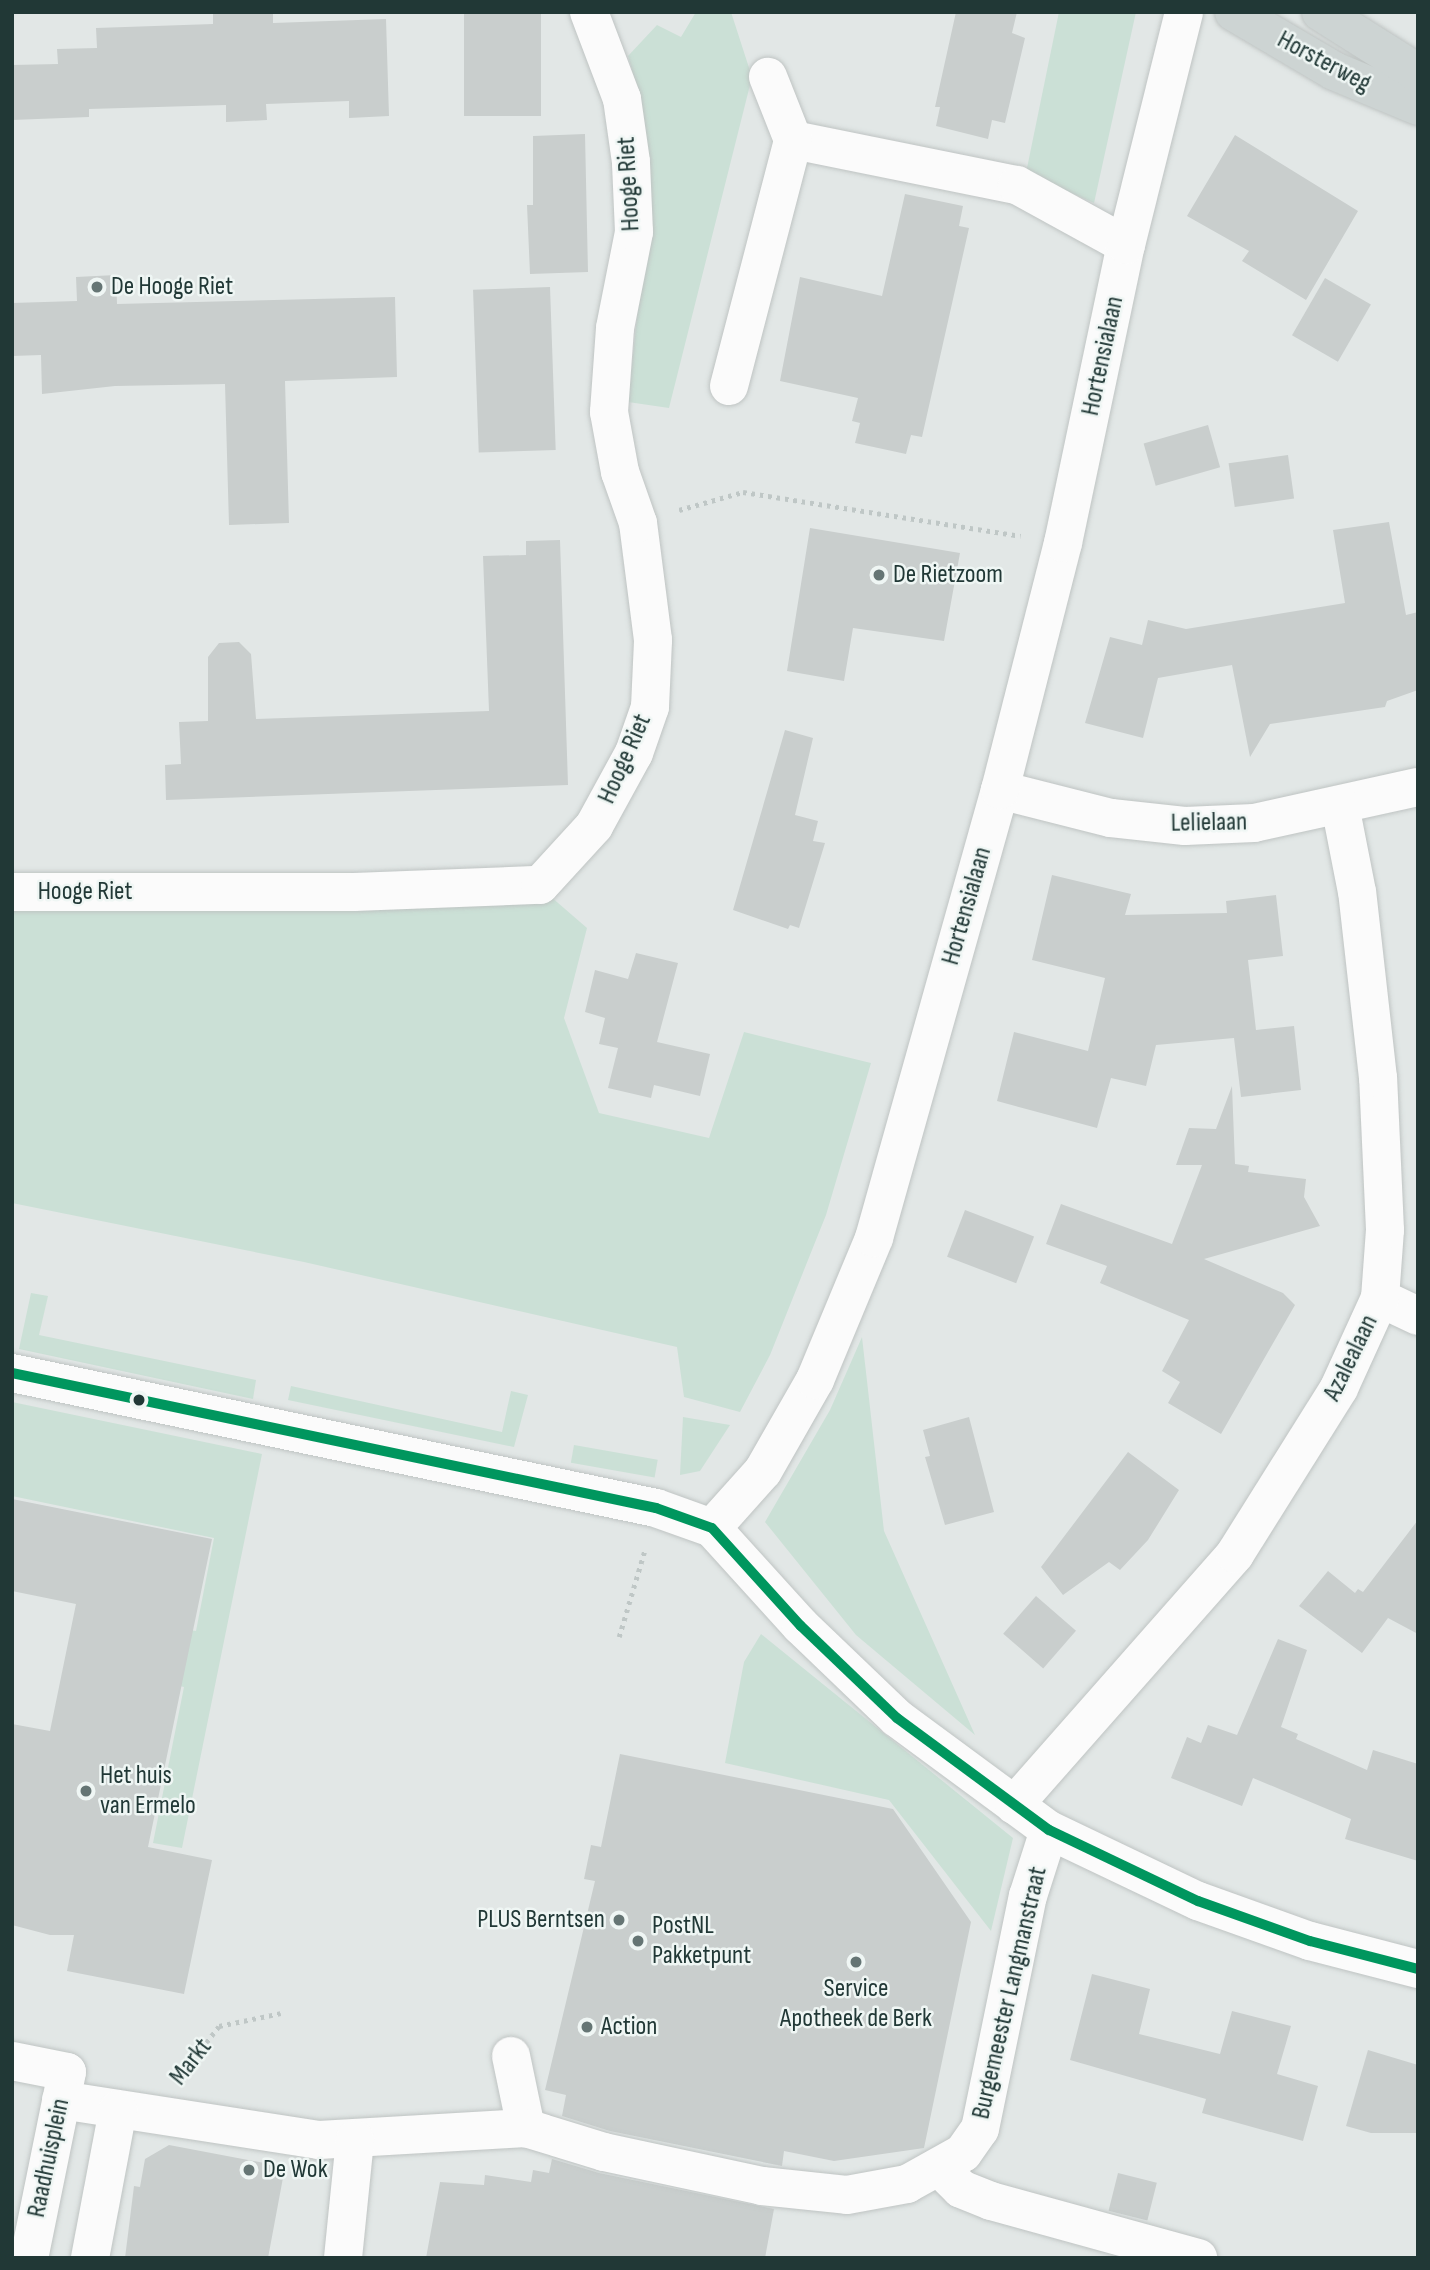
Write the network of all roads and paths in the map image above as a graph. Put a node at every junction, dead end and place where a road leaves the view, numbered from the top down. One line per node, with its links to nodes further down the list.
1 (589, 12): 11 (street, Hooge Riet)
2 (1184, 12): 9 (street, Hortensialaan)
3 (1234, 12): 7 (main road, Horsterweg)
4 (1321, 12): 5 (main road, Horsterweg)
5 (1418, 73)
6 (768, 76): 8 (street)
7 (1418, 106)
8 (793, 140): 9 (street); 10 (street)
9 (1126, 245): 12 (street, Hortensialaan)
10 (729, 387)
11 (638, 523): 12 (path); 16 (street, Hooge Riet)
12 (1063, 543): 14 (street, Hortensialaan)
13 (1418, 787): 15 (street, Lelielaan)
14 (1000, 790): 15 (street, Lelielaan); 21 (street, Hortensialaan)
15 (1340, 805): 17 (street, Azalealaan)
16 (12, 892)
17 (1380, 1298): 18 (street); 23 (street, Azalealaan)
18 (1418, 1316)
19 (12, 1373): 20 (street)
20 (656, 1508): 21 (street); 22 (path)
21 (712, 1528): 23 (street)
22 (620, 1637)
23 (1014, 1805): 24 (street)
24 (1049, 1830): 25 (street); 33 (street, Burgemeester Langmanstraat)
25 (1418, 1969)
26 (281, 2014): 30 (path, Markt)
27 (511, 2056): 31 (street)
28 (12, 2061): 29 (street, Raadhuisplein)
29 (61, 2100): 30 (street, Burgemeester Langmanstraat); 34 (street, Raadhuisplein)
30 (133, 2112): 32 (street, Burgemeester Langmanstraat); 35 (street)
31 (526, 2127): 32 (street, Burgemeester Langmanstraat); 33 (street, Burgemeester Langmanstraat)
32 (355, 2140): 36 (street)
33 (941, 2169): 37 (street)
34 (29, 2258)
35 (90, 2258)
36 (343, 2258)
37 (1198, 2258)

